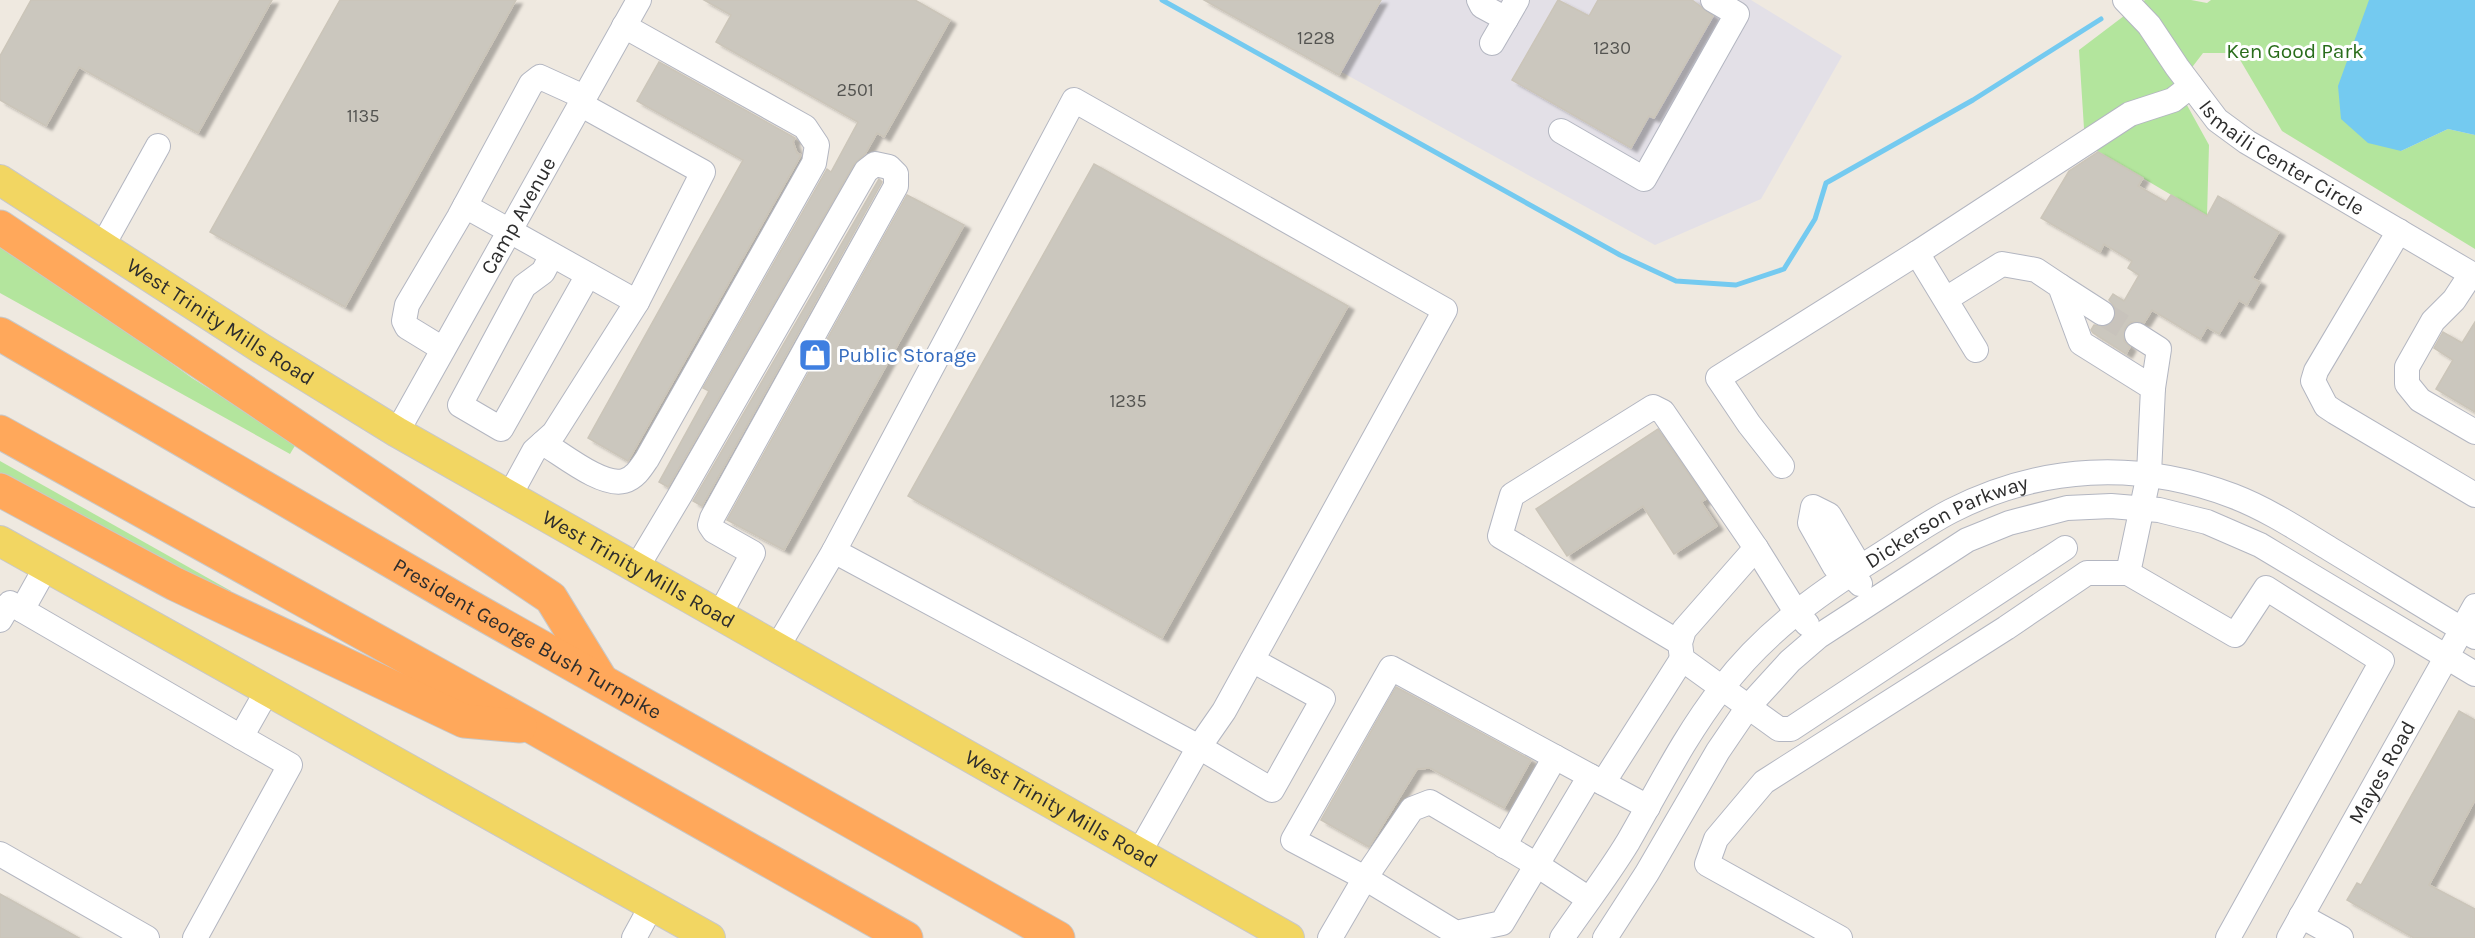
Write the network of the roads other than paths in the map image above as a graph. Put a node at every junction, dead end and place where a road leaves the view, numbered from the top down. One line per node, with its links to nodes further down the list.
1 (639, 0): 6 (street, Camp Avenue)
2 (1479, 0): 5 (street)
3 (1713, 0): 10 (street)
4 (2125, 0): 8 (street, Ismaili Center Circle)
5 (1511, 10): 7 (street)
6 (624, 26): 9 (street, Camp Avenue); 34 (street)
7 (1492, 43)
8 (2191, 86): 16 (street, Ismaili Center Circle); 18 (street)
9 (582, 101): 13 (street); 15 (street, Camp Avenue); 24 (street)
10 (1561, 131)
11 (158, 146): 17 (street)
12 (0, 180): 17 (main road, West Trinity Mills Road)
13 (465, 206): 15 (street); 28 (street)
14 (0, 227): 63 (highway)
15 (509, 231): 19 (street); 28 (street, Camp Avenue)
16 (2399, 231): 21 (street, Ismaili Center Circle); 39 (street)
17 (104, 246): 32 (main road, West Trinity Mills Road)
18 (1917, 253): 23 (street); 35 (street)
19 (552, 255): 20 (street); 20 (street)
20 (588, 275): 24 (street)
21 (2473, 275): 33 (street)
22 (2060, 286): 23 (street); 25 (street); 30 (street)
23 (1946, 299): 29 (street)
24 (637, 302): 34 (street)
25 (2102, 313)
26 (0, 334): 63 (highway, President George Bush Turnpike)
27 (2137, 335): 30 (street)
28 (443, 349): 32 (street, Camp Avenue)
29 (1976, 350)
30 (2153, 388): 36 (street)
31 (0, 432): 68 (highway)
32 (397, 432): 38 (main road, West Trinity Mills Road)
33 (2475, 432)
34 (543, 443): 38 (street)
35 (1782, 465)
36 (2149, 474): 40 (street); 48 (street, Dickerson Parkway); 55 (street, Dickerson Parkway)
37 (0, 490): 68 (highway)
38 (510, 495): 46 (main road, West Trinity Mills Road)
39 (2475, 495)
40 (2143, 508): 47 (street); 49 (street, Dickerson Parkway); 59 (street, Dickerson Parkway)
41 (0, 541): 45 (main road)
42 (1756, 548): 52 (street); 58 (street); 58 (street)
43 (2065, 548): 60 (street)
44 (834, 550): 57 (street); 61 (street); 70 (street)
45 (46, 567): 51 (street); 66 (main road)
46 (637, 567): 53 (main road, West Trinity Mills Road); 53 (street)
47 (2128, 573): 64 (street); 93 (street)
48 (1850, 574): 49 (street); 52 (street, Dickerson Parkway)
49 (1875, 598): 56 (street, Dickerson Parkway)
50 (2475, 606): 55 (street, Mayes Road)
51 (22, 610): 54 (street); 69 (street)
52 (1796, 612): 56 (street); 65 (street, Dickerson Parkway)
53 (720, 614): 57 (main road, West Trinity Mills Road)
54 (0, 620)
55 (2468, 633): 59 (street, Mayes Road)
56 (1819, 636): 67 (street, Dickerson Parkway)
57 (778, 646): 75 (main road, West Trinity Mills Road)
58 (1681, 651): 65 (street); 72 (street)
59 (2447, 657): 62 (street, Dickerson Parkway); 81 (street, Mayes Road)
60 (1898, 658): 64 (street); 67 (street)
61 (1252, 660): 70 (street); 70 (street)
62 (2475, 674)
63 (601, 680): 87 (highway, President George Bush Turnpike)
64 (1916, 686): 92 (street)
65 (1722, 687): 67 (street); 73 (street, Dickerson Parkway)
66 (267, 690): 69 (street); 80 (main road)
67 (1748, 707): 91 (street, Dickerson Parkway)
68 (534, 728): 86 (highway)
69 (242, 737): 83 (street)
70 (1199, 747): 75 (street)
71 (1555, 757): 72 (street); 74 (street); 78 (street)
72 (1597, 780): 73 (street); 77 (street)
73 (1648, 807): 79 (street, Dickerson Parkway)
74 (1504, 846): 77 (street); 78 (street)
75 (1140, 851): 88 (main road, West Trinity Mills Road)
76 (0, 854): 82 (street)
77 (1537, 865): 78 (street); 79 (street)
78 (1365, 878): 89 (street)
79 (1589, 899): 90 (street, Dickerson Parkway)
80 (652, 904): 84 (street); 85 (main road)
81 (2301, 916): 94 (street, Mayes Road); 95 (street)
82 (138, 936)
83 (195, 938)
84 (634, 938)
85 (710, 938)
86 (906, 938)
87 (1058, 938)
88 (1289, 938)
89 (1330, 938)
90 (1562, 938)
91 (1605, 938)
92 (1840, 938)
93 (2228, 938)
94 (2289, 938)
95 (2341, 938)

